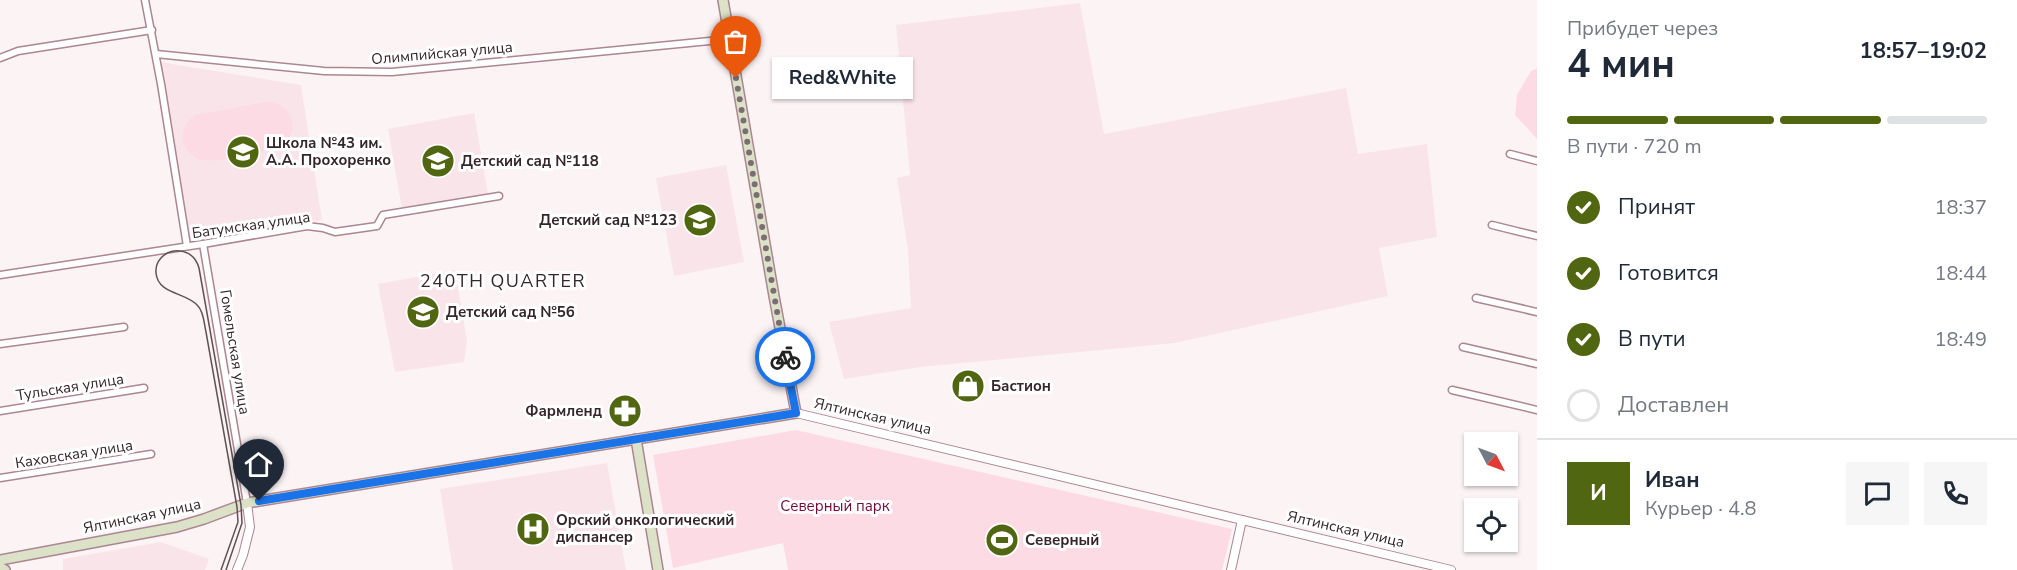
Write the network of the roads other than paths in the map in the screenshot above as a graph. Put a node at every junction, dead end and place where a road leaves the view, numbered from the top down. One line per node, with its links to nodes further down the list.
1 (145, 0): 3 (street)
2 (723, 0): 4 (main road)
3 (152, 30): 5 (street); 6 (street)
4 (730, 39): 5 (street, Олимпийская улица); 25 (main road)
5 (156, 54): 13 (street)
6 (0, 58)
7 (1510, 154): 8 (street)
8 (1537, 161)
9 (499, 196): 12 (street, Батумская улица)
10 (1492, 225): 11 (street)
11 (1537, 236)
12 (203, 244): 13 (street, Батумская улица); 29 (street, Гомельская улица)
13 (187, 246): 14 (street, Батумская улица)
14 (0, 275)
15 (1476, 298): 16 (street)
16 (1537, 312)
17 (124, 327): 18 (street)
18 (0, 345)
19 (1463, 347): 20 (street)
20 (1537, 364)
21 (144, 388): 24 (street, Тульская улица)
22 (1452, 390): 23 (street)
23 (1537, 410)
24 (0, 411)
25 (796, 413): 26 (main road, Ялтинская улица); 30 (street, Ялтинская улица)
26 (636, 438): 29 (main road, Ялтинская улица); 35 (main road)
27 (151, 453): 28 (street, Каховская улица)
28 (0, 478)
29 (247, 503): 31 (main road, Ялтинская улица); 34 (street, Гомельская улица)
30 (1242, 520): 36 (street); 37 (street, Ялтинская улица)
31 (0, 560)
32 (0, 567): 33 (main road)
33 (5, 570)
34 (237, 570)
35 (658, 570)
36 (1231, 570)
37 (1451, 570)

